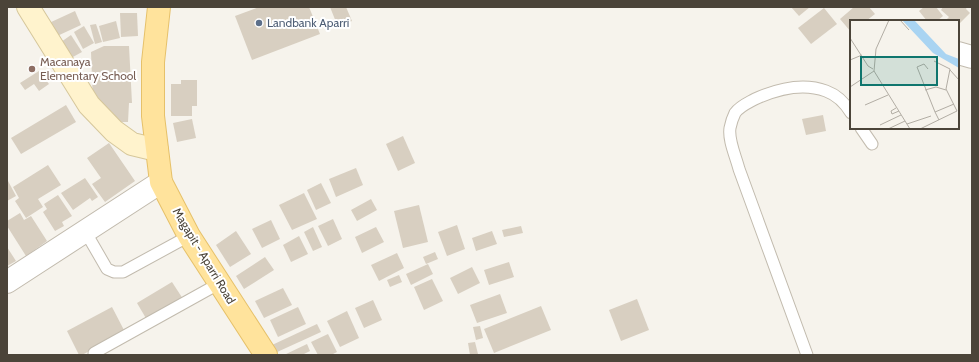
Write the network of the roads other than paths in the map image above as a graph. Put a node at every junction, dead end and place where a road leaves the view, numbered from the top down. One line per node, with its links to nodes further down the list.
1 (28, 7): 8 (street)
2 (159, 7): 8 (main road, Magapit - Aparri Road)
3 (959, 53): 4 (street)
4 (972, 57)
5 (850, 111): 16 (lane)
6 (862, 129): 7 (lane)
7 (872, 144)
8 (157, 150): 9 (main road, Magapit - Aparri Road)
9 (161, 182): 10 (street); 11 (main road, Magapit - Aparri Road)
10 (85, 231): 11 (lane); 12 (street)
11 (188, 236): 13 (main road, Magapit - Aparri Road)
12 (7, 282)
13 (220, 283): 14 (lane); 15 (main road, Magapit - Aparri Road)
14 (94, 354)
15 (266, 355)
16 (807, 355)

